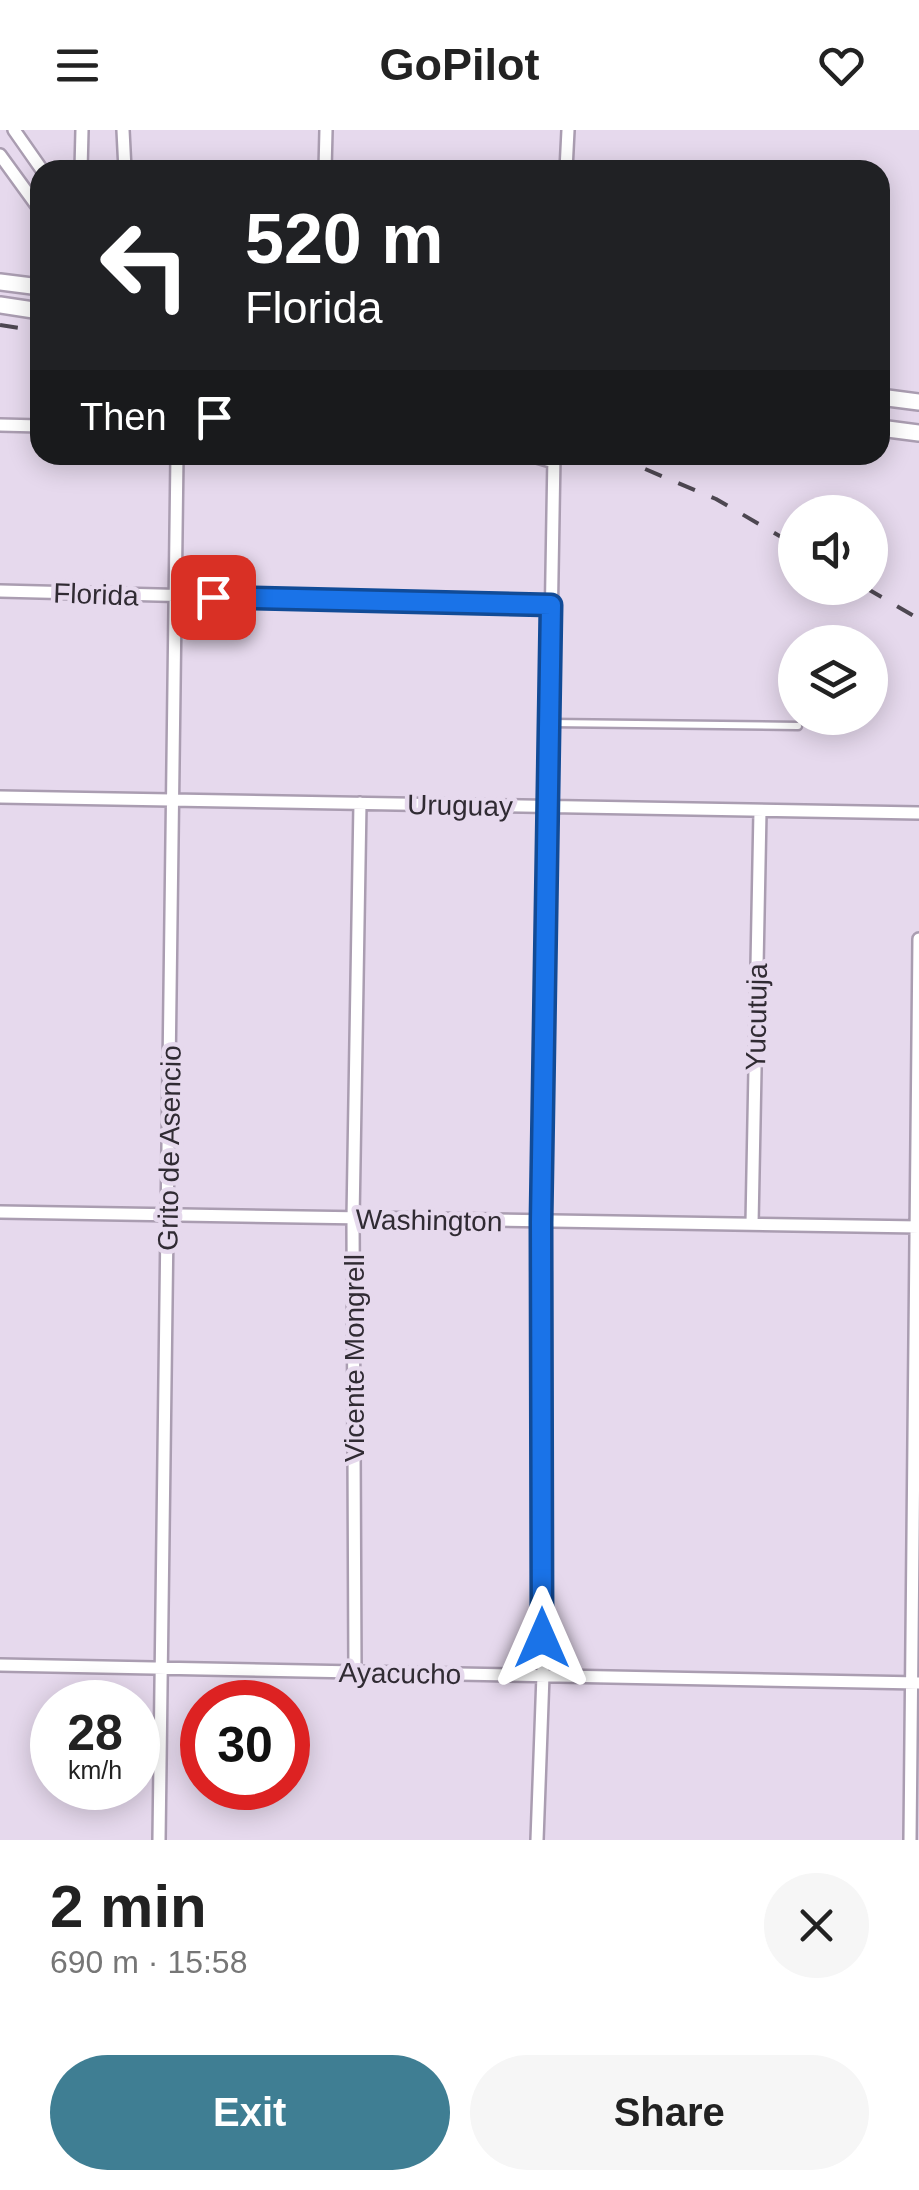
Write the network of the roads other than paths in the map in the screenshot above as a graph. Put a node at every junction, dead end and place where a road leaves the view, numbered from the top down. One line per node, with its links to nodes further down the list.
1 (14, 130): 7 (street)
2 (82, 130): 8 (street)
3 (123, 130): 9 (street)
4 (326, 130): 10 (street)
5 (568, 130): 11 (street)
6 (0, 154): 12 (street)
7 (35, 160)
8 (81, 160)
9 (124, 160)
10 (325, 160)
11 (566, 160)
12 (30, 196)
13 (0, 282): 14 (street)
14 (30, 286)
15 (0, 305): 16 (street)
16 (30, 310)
17 (890, 398): 18 (street)
18 (919, 402)
19 (0, 425): 20 (street)
20 (30, 426)
21 (890, 430): 22 (street)
22 (919, 434)
23 (177, 465): 26 (street, Grito de Asencio)
24 (554, 465): 27 (street)
25 (0, 591): 26 (street, Florida)
26 (176, 596): 27 (street, Florida); 31 (street, Grito de Asencio)
27 (551, 605): 28 (street)
28 (549, 723): 29 (lane); 33 (street)
29 (778, 726)
30 (0, 797): 31 (street, Uruguay)
31 (173, 800): 32 (street, Uruguay); 39 (street, Grito de Asencio)
32 (360, 804): 33 (street, Uruguay); 40 (street, Vicente Mongrell)
33 (546, 806): 34 (street, Uruguay); 41 (street)
34 (760, 810): 35 (street, Uruguay); 42 (street, Yucutuja)
35 (919, 813)
36 (919, 940): 37 (street)
37 (918, 1018): 43 (street)
38 (0, 1212): 39 (street, Washington)
39 (168, 1214): 40 (street, Washington); 46 (street, Grito de Asencio)
40 (353, 1219): 41 (street, Washington); 47 (street, Vicente Mongrell)
41 (541, 1222): 42 (street, Washington); 48 (street)
42 (752, 1224): 43 (street, Washington)
43 (917, 1227): 44 (street)
44 (917, 1462): 49 (street)
45 (0, 1666): 46 (street, Ayacucho)
46 (162, 1670): 47 (street, Ayacucho); 50 (street, Grito de Asencio)
47 (355, 1672): 48 (street, Ayacucho)
48 (543, 1676): 49 (street, Ayacucho); 51 (street)
49 (917, 1683): 52 (street)
50 (160, 1840)
51 (538, 1840)
52 (910, 1840)

